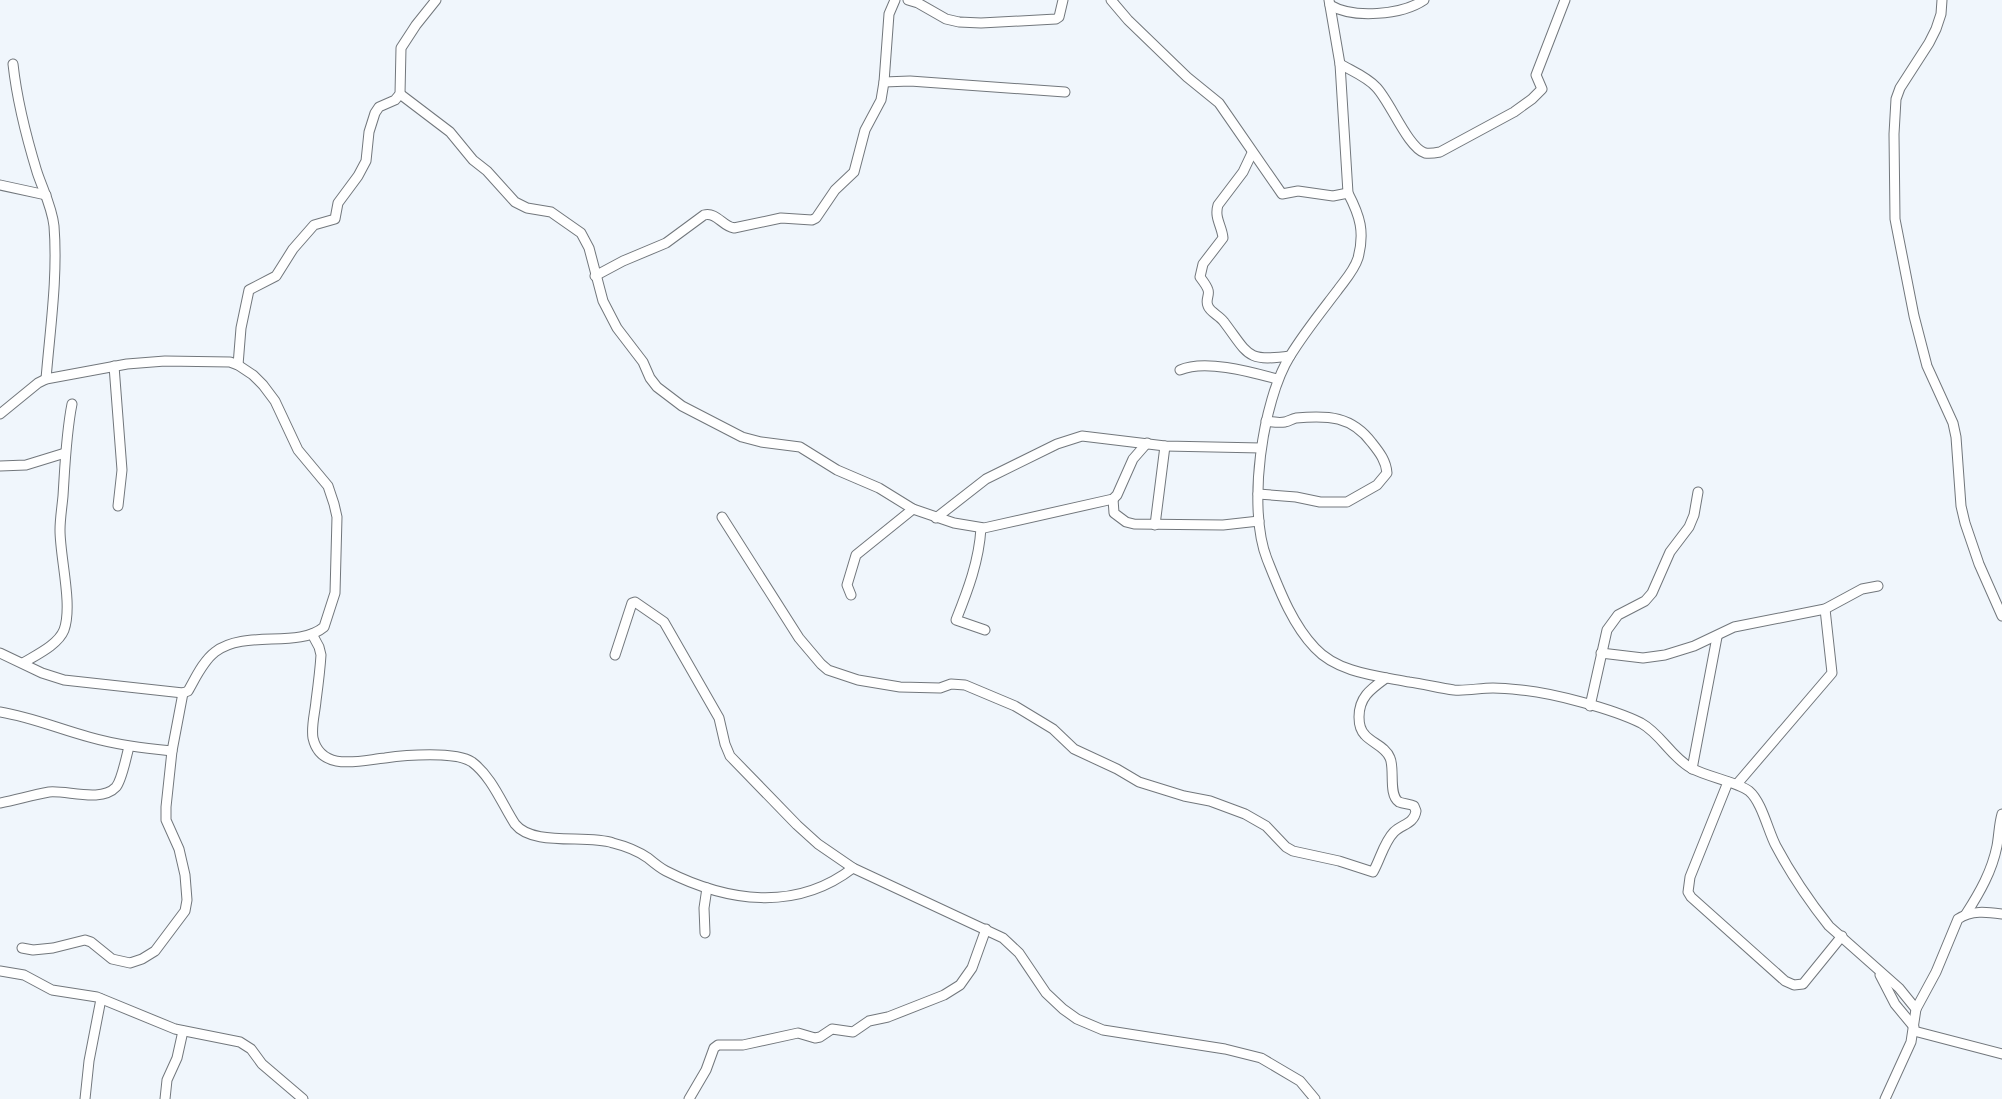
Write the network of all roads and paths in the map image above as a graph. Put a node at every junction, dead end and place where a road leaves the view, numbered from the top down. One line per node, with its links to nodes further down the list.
1 (436, 0): 14 (street)
2 (895, 0): 12 (street)
3 (908, 0): 4 (street)
4 (1063, 0)
5 (1111, 0): 15 (street)
6 (1424, 0): 9 (street)
7 (1565, 0): 11 (street)
8 (1942, 0): 47 (street)
9 (1330, 2): 11 (street)
10 (13, 64): 18 (street)
11 (1340, 64): 17 (street)
12 (884, 82): 13 (street); 19 (street)
13 (1065, 92)
14 (400, 94): 19 (street); 21 (street)
15 (1252, 153): 17 (street); 20 (street)
16 (0, 185): 18 (street)
17 (1348, 193): 20 (street)
18 (46, 196): 24 (street)
19 (595, 276): 38 (street)
20 (1290, 356): 25 (street)
21 (238, 365): 22 (street); 49 (street)
22 (114, 366): 24 (street); 37 (street)
23 (1180, 370): 25 (street)
24 (46, 379): 27 (street)
25 (1277, 380): 28 (street)
26 (72, 404): 32 (street)
27 (0, 414)
28 (1266, 421): 31 (street); 35 (street)
29 (1147, 443): 30 (street); 36 (street); 40 (street)
30 (1165, 446): 31 (street); 42 (street)
31 (1261, 448): 35 (street)
32 (65, 453): 33 (street); 54 (street)
33 (0, 466)
34 (1698, 492): 52 (street)
35 (1258, 494): 41 (street)
36 (1113, 499): 42 (street); 43 (street)
37 (118, 506)
38 (914, 509): 40 (street); 45 (street)
39 (722, 517): 55 (street)
40 (936, 518): 43 (street)
41 (1259, 521): 42 (street); 55 (street)
42 (1154, 525)
43 (981, 528): 48 (street)
44 (1878, 586): 46 (street)
45 (851, 595)
46 (1825, 608): 50 (street); 62 (street)
47 (2002, 616)
48 (985, 630)
49 (312, 634): 56 (street); 66 (street)
50 (1717, 637): 52 (street); 61 (street)
51 (0, 653): 54 (street)
52 (1601, 653): 57 (street)
53 (615, 655): 65 (street)
54 (23, 663): 56 (street)
55 (1386, 678): 57 (street)
56 (183, 693): 60 (street)
57 (1590, 706): 61 (street)
58 (0, 712): 59 (street)
59 (128, 747): 60 (street); 63 (street)
60 (172, 751): 72 (street)
61 (1692, 769): 62 (street)
62 (1732, 783): 71 (street); 71 (street)
63 (0, 803)
64 (2002, 814): 67 (street)
65 (853, 868): 66 (street); 69 (street)
66 (707, 888): 70 (street)
67 (1966, 914): 68 (street); 76 (street)
68 (2002, 914)
69 (986, 929): 83 (street); 84 (street)
70 (704, 933)
71 (1842, 936): 73 (street)
72 (22, 948)
73 (1877, 969): 76 (street); 77 (street)
74 (0, 971): 75 (street)
75 (100, 999): 78 (street); 80 (street)
76 (1916, 1009): 77 (street)
77 (1914, 1029): 79 (street); 85 (street)
78 (183, 1030): 81 (street); 82 (street)
79 (2002, 1054)
80 (85, 1099)
81 (165, 1099)
82 (303, 1099)
83 (689, 1099)
84 (1314, 1099)
85 (1885, 1099)

